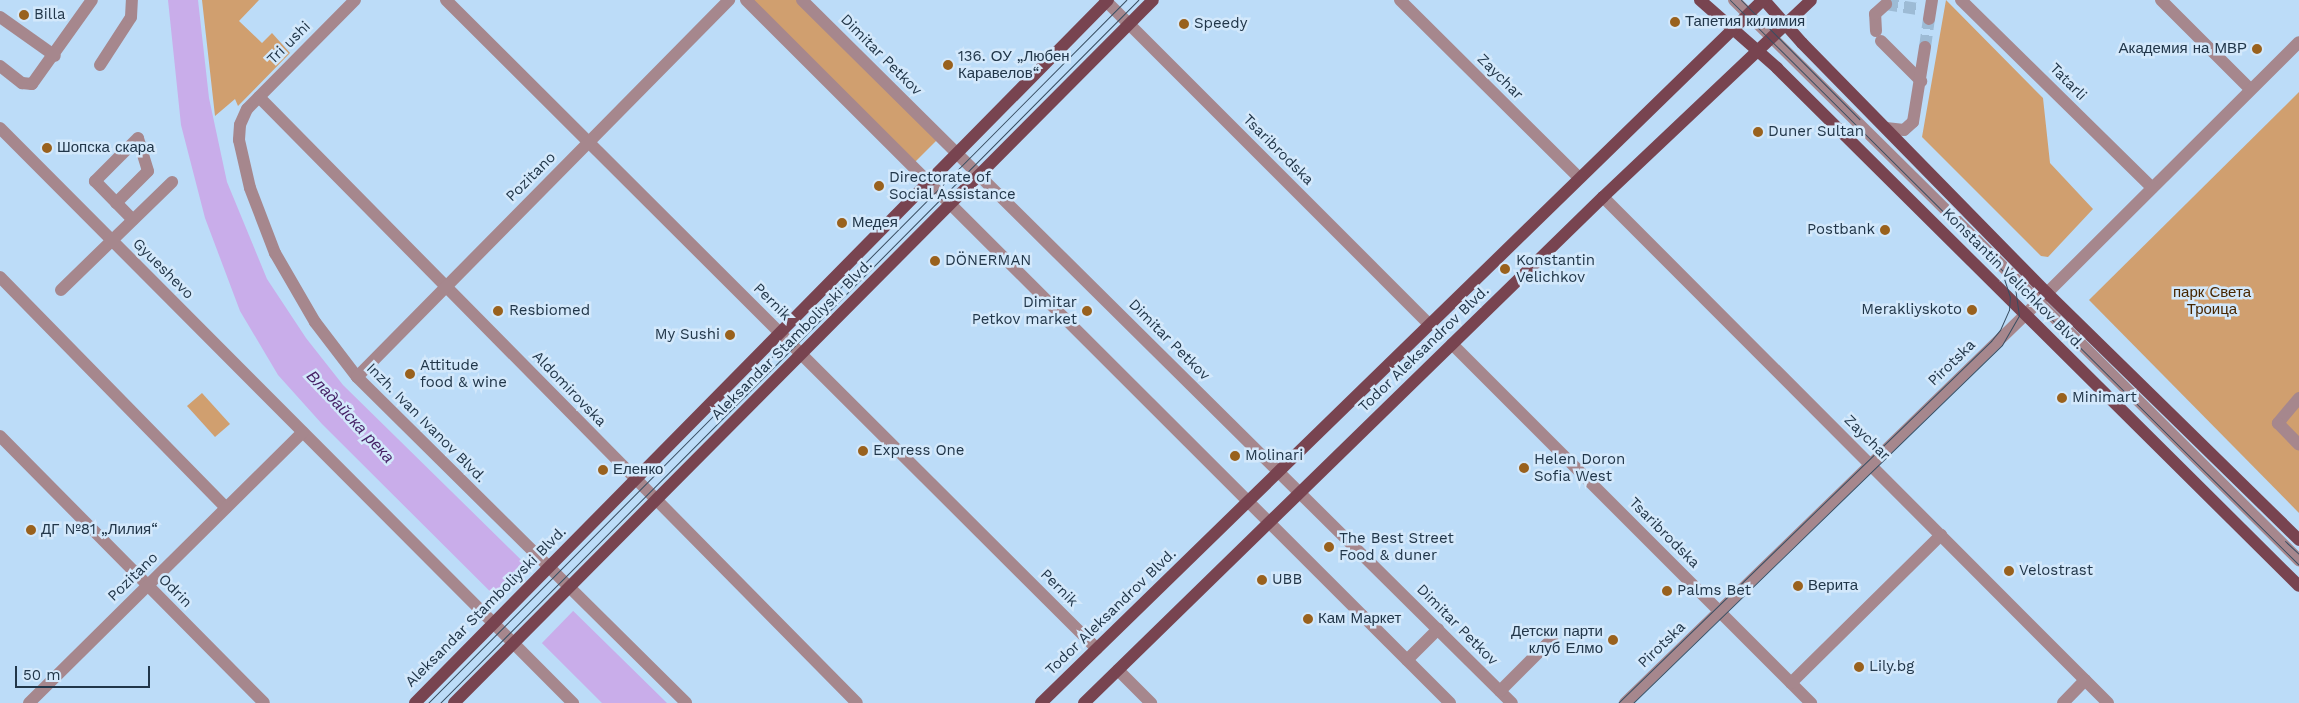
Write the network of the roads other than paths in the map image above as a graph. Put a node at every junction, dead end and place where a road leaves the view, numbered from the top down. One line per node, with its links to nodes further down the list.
1 (92, 0): 27 (street)
2 (132, 0): 28 (street)
3 (355, 0): 32 (street, Tri ushi)
4 (446, 0): 36 (street, Pernik)
5 (729, 0): 36 (street, Pozitano)
6 (746, 0): 41 (street)
7 (802, 0): 37 (street, Dimitar Petkov)
8 (1153, 0): 20 (main road, Aleksandar Stamboliyski Blvd.)
9 (1400, 0): 39 (street, Zaychar)
10 (1700, 0): 22 (main road, Konstantin Velichkov Blvd.)
11 (1734, 0): 18 (street, Konstantin Velichkov Blvd.)
12 (1763, 0): 18 (main road, Todor Aleksandrov Blvd.); 21 (main road, Konstantin Velichkov Blvd.)
13 (1811, 0): 21 (main road, Todor Aleksandrov Blvd.)
14 (1961, 0): 42 (street, Tatarli)
15 (2161, 0): 31 (street)
16 (1107, 1): 20 (street, Tsaribrodska); 37 (main road, Aleksandar Stamboliyski Blvd.)
17 (1886, 4): 30 (street)
18 (1748, 14): 22 (main road, Todor Aleksandrov Blvd.); 23 (street, Konstantin Velichkov Blvd.)
19 (0, 17): 27 (street)
20 (1130, 24): 38 (main road, Aleksandar Stamboliyski Blvd.); 54 (street, Tsaribrodska)
21 (1785, 24): 23 (main road, Todor Aleksandrov Blvd.); 35 (main road, Konstantin Velichkov Blvd.)
22 (1733, 28): 26 (main road, Konstantin Velichkov Blvd.); 39 (main road, Todor Aleksandrov Blvd.)
23 (1771, 37): 26 (main road, Todor Aleksandrov Blvd.); 52 (street, Konstantin Velichkov Blvd.)
24 (2299, 42): 31 (street, Pirotska)
25 (1926, 47): 30 (street)
26 (1757, 51): 43 (main road, Todor Aleksandrov Blvd.); 53 (main road, Konstantin Velichkov Blvd.)
27 (55, 56): 29 (street)
28 (100, 65)
29 (0, 66)
30 (1921, 80): 35 (street)
31 (2250, 90): 42 (street, Pirotska)
32 (259, 98): 33 (street, Tri ushi); 49 (street, Aldomirovska)
33 (247, 109): 58 (street, Inzh. Ivan Ivanov Blvd.)
34 (0, 128): 47 (street, Gyueshevo)
35 (1886, 128): 51 (main road, Konstantin Velichkov Blvd.)
36 (588, 142): 49 (street, Pozitano); 55 (street, Pernik)
37 (957, 154): 38 (street, Dimitar Petkov); 41 (main road, Aleksandar Stamboliyski Blvd.)
38 (979, 175): 45 (main road, Aleksandar Stamboliyski Blvd.); 64 (street, Dimitar Petkov)
39 (1578, 177): 54 (main road, Todor Aleksandrov Blvd.)
40 (172, 182): 46 (street)
41 (928, 183): 45 (street); 55 (main road, Aleksandar Stamboliyski Blvd.)
42 (2152, 188): 51 (street, Pirotska)
43 (1604, 197): 56 (main road, Todor Aleksandrov Blvd.); 63 (street, Zaychar)
44 (116, 202): 44 (street); 46 (street)
45 (950, 205): 57 (main road, Aleksandar Stamboliyski Blvd.); 68 (street)
46 (133, 220): 47 (street)
47 (112, 241): 50 (street); 60 (street, Gyueshevo)
48 (0, 277): 69 (street)
49 (445, 287): 58 (street, Pozitano); 65 (street, Aldomirovska)
50 (61, 290)
51 (2047, 292): 52 (street, Pirotska); 72 (main road, Konstantin Velichkov Blvd.)
52 (2038, 302): 53 (street, Pirotska); 73 (street, Konstantin Velichkov Blvd.)
53 (2026, 314): 63 (street, Pirotska); 76 (main road, Konstantin Velichkov Blvd.)
54 (1428, 323): 64 (main road, Todor Aleksandrov Blvd.)
55 (779, 333): 57 (street, Pernik); 65 (main road, Aleksandar Stamboliyski Blvd.)
56 (1452, 344): 66 (main road, Todor Aleksandrov Blvd.); 78 (street, Tsaribrodska)
57 (801, 354): 67 (main road, Aleksandar Stamboliyski Blvd.); 83 (street, Pernik)
58 (357, 377): 74 (street, Inzh. Ivan Ivanov Blvd.)
59 (2299, 398): 62 (street)
60 (304, 432): 69 (street, Pozitano); 79 (street)
61 (0, 436): 75 (street, Odrin)
62 (2299, 445)
63 (1871, 465): 71 (street, Zaychar); 78 (street, Pirotska)
64 (1278, 471): 66 (street, Dimitar Petkov); 68 (main road, Todor Aleksandrov Blvd.)
65 (634, 480): 67 (street, Aldomirovska); 74 (main road, Aleksandar Stamboliyski Blvd.)
66 (1300, 493): 70 (main road, Todor Aleksandrov Blvd.); 80 (street, Dimitar Petkov)
67 (655, 500): 77 (main road, Aleksandar Stamboliyski Blvd.); 95 (street, Aldomirovska)
68 (1248, 500): 70 (street); 83 (main road, Todor Aleksandrov Blvd.)
69 (226, 508): 75 (street, Pozitano)
70 (1270, 522): 84 (street); 85 (main road, Todor Aleksandrov Blvd.)
71 (1941, 535): 86 (street, Zaychar); 87 (street)
72 (2299, 540)
73 (2299, 560)
74 (546, 569): 77 (street, Inzh. Ivan Ivanov Blvd.); 79 (main road, Aleksandar Stamboliyski Blvd.)
75 (147, 586): 89 (street, Pozitano); 90 (street, Odrin)
76 (2299, 586)
77 (567, 589): 82 (main road, Aleksandar Stamboliyski Blvd.); 94 (street, Inzh. Ivan Ivanov Blvd.)
78 (1720, 612): 87 (street, Tsaribrodska); 101 (street, Pirotska)
79 (497, 620): 82 (street); 91 (main road, Aleksandar Stamboliyski Blvd.)
80 (1438, 629): 84 (street); 88 (street, Dimitar Petkov)
81 (1552, 639): 88 (street)
82 (517, 640): 92 (main road, Aleksandar Stamboliyski Blvd.); 93 (street)
83 (1096, 649): 96 (main road, Todor Aleksandrov Blvd.)
84 (1407, 660): 99 (street)
85 (1118, 670): 97 (main road, Todor Aleksandrov Blvd.); 98 (street)
86 (2086, 680): 103 (street); 104 (street, Zaychar)
87 (1791, 683): 102 (street, Tsaribrodska)
88 (1500, 691): 100 (street, Dimitar Petkov)
89 (29, 703)
90 (264, 703)
91 (414, 703)
92 (454, 703)
93 (573, 703)
94 (686, 703)
95 (856, 703)
96 (1040, 703)
97 (1084, 703)
98 (1151, 703)
99 (1450, 703)
100 (1512, 703)
101 (1625, 703)
102 (1811, 703)
103 (2063, 703)
104 (2108, 703)

